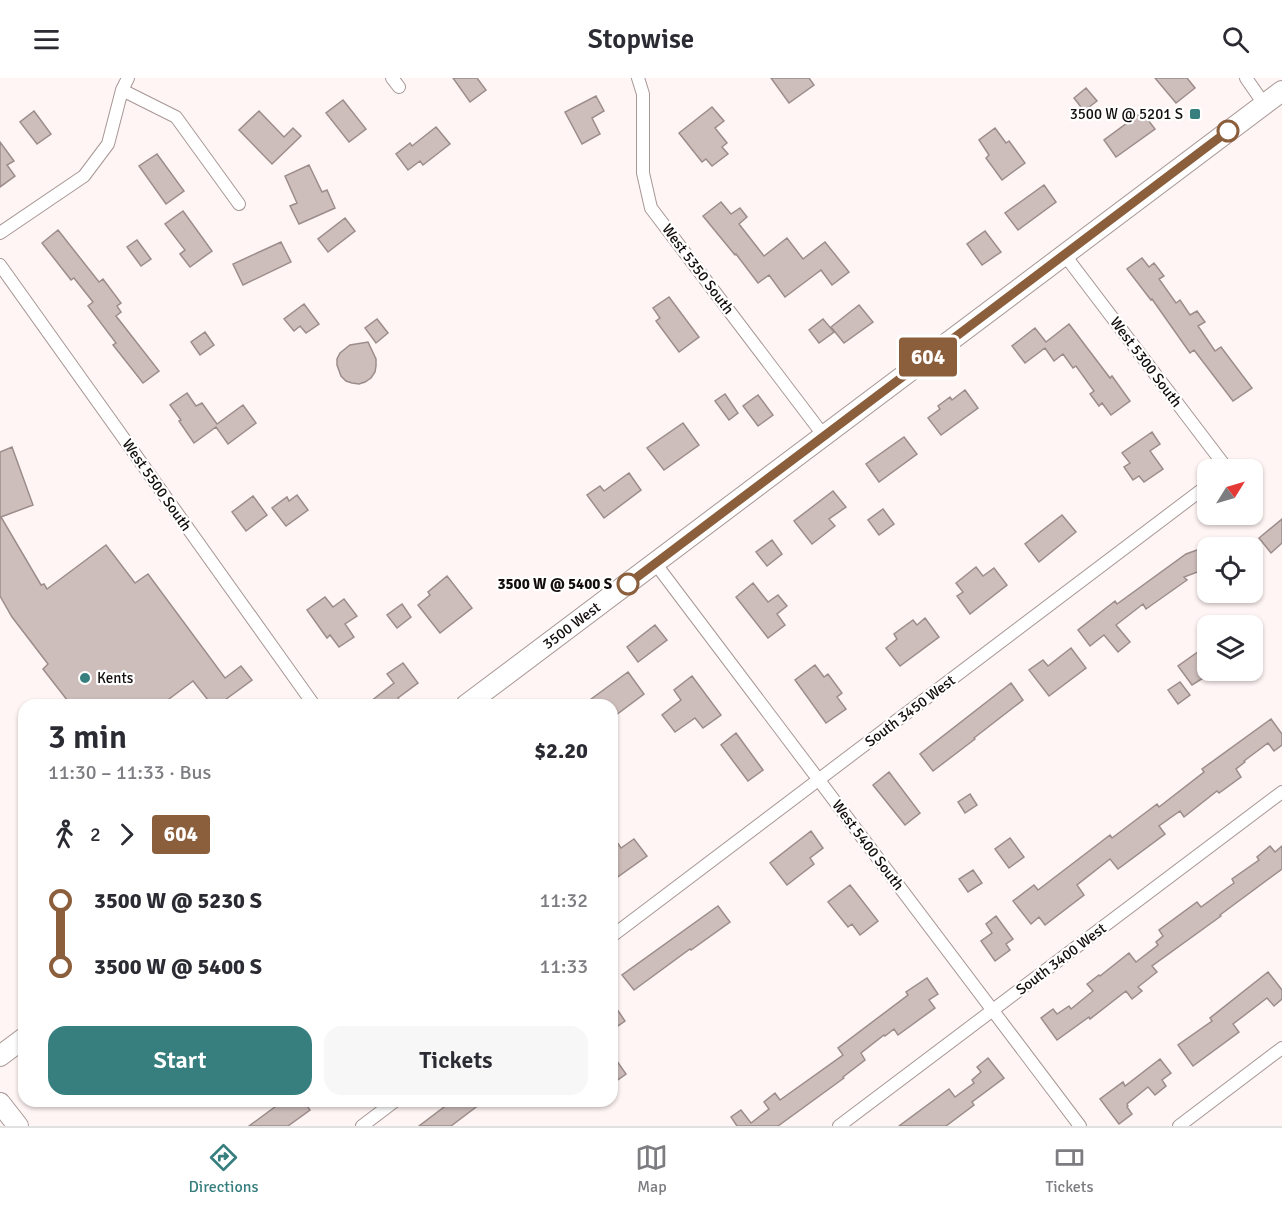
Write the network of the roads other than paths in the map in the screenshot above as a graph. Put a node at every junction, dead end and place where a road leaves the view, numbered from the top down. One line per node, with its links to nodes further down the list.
1 (128, 78): 4 (street)
2 (638, 78): 11 (street, West 5350 South)
3 (1246, 78): 6 (street)
4 (122, 90): 7 (street); 8 (street)
5 (1282, 91): 6 (main road, 3500 West)
6 (1264, 104): 9 (main road, 3500 West)
7 (239, 204)
8 (0, 233)
9 (1064, 254): 11 (main road, 3500 West); 12 (street, West 5300 South)
10 (0, 265): 15 (street, West 5500 South)
11 (824, 436): 14 (main road, 3500 West)
12 (1220, 459)
13 (1197, 493): 17 (street, South 3450 West)
14 (655, 563): 16 (main road, 3500 West); 17 (street, West 5400 South)
15 (310, 699)
16 (474, 699)
17 (819, 780): 19 (street, South 3450 West); 20 (street, West 5400 South)
18 (1282, 792): 20 (street, South 3400 West)
19 (618, 931)
20 (993, 1010): 28 (street, South 3400 West); 29 (street, West 5400 South)
21 (18, 1042): 23 (main road)
22 (1282, 1048): 30 (street)
23 (0, 1056)
24 (0, 1103): 26 (main road)
25 (386, 1107): 27 (street)
26 (18, 1126)
27 (362, 1126)
28 (839, 1126)
29 (1080, 1126)
30 (1179, 1126)

